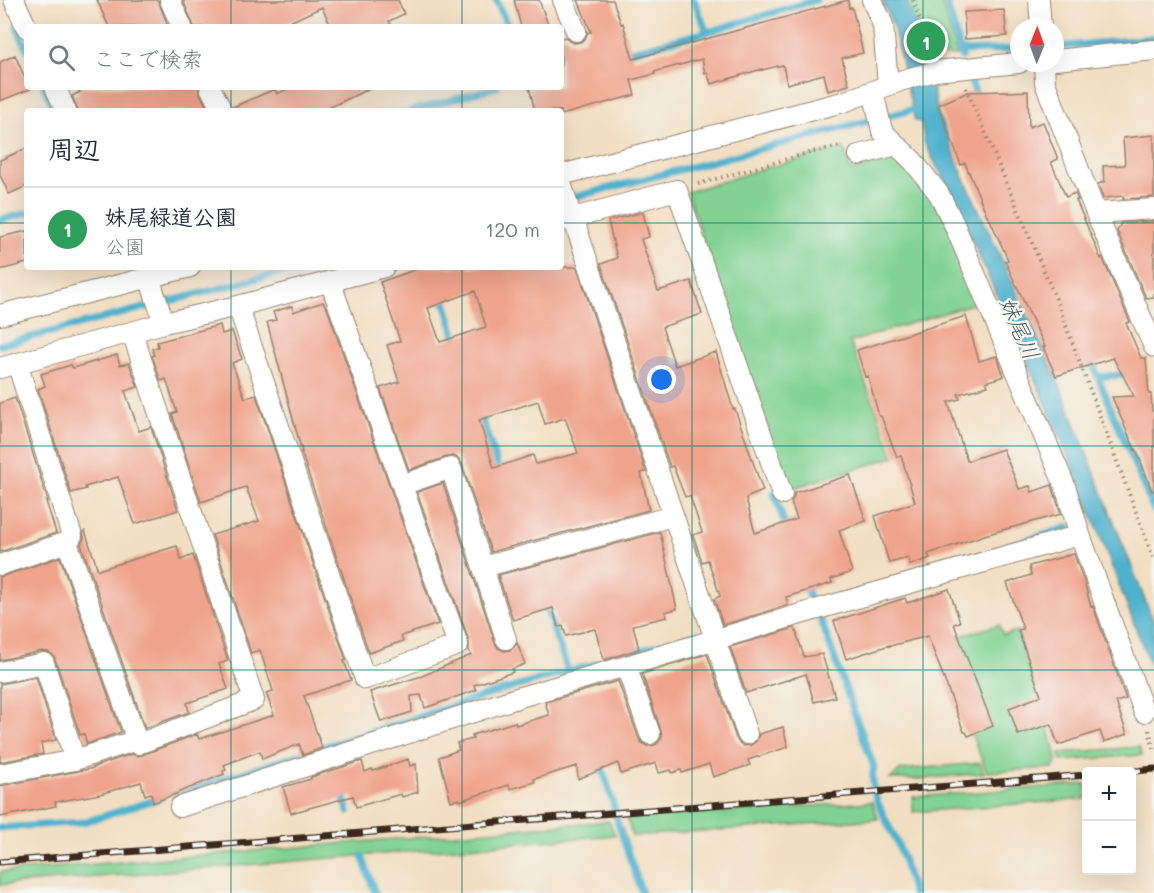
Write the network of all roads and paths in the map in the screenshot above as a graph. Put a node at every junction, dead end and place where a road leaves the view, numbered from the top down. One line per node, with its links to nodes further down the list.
1 (14, 0): 8 (street)
2 (170, 0): 9 (street)
3 (563, 0): 10 (street)
4 (872, 0): 19 (street)
5 (914, 0): 15 (path)
6 (1039, 0): 7 (street)
7 (1040, 18)
8 (25, 24)
9 (181, 24)
10 (576, 31)
11 (1154, 50): 12 (street)
12 (1064, 59)
13 (1010, 64): 14 (street)
14 (957, 68): 15 (street); 46 (path)
15 (931, 72): 19 (street)
16 (1045, 72): 28 (street)
17 (56, 90): 20 (street)
18 (212, 90): 21 (street)
19 (885, 90): 22 (street); 24 (street)
20 (65, 108)
21 (220, 108)
22 (889, 138): 23 (street); 44 (street)
23 (859, 155): 25 (path)
24 (564, 174)
25 (677, 190): 29 (street); 42 (street)
26 (564, 198): 29 (street)
27 (1154, 209): 28 (street)
28 (1096, 213): 35 (street)
29 (568, 216): 43 (street)
30 (177, 270): 32 (street)
31 (372, 270): 33 (street)
32 (143, 278): 36 (street); 37 (street)
33 (330, 281): 34 (street); 41 (street)
34 (238, 306): 37 (street); 41 (street)
35 (1147, 314): 39 (street)
36 (0, 315)
37 (162, 319): 38 (street)
38 (132, 333): 40 (street); 56 (street)
39 (1154, 346)
40 (8, 365): 45 (street)
41 (402, 485): 48 (street)
42 (782, 494)
43 (673, 516): 48 (street); 50 (street)
44 (1080, 535): 50 (street); 53 (street)
45 (67, 542): 47 (street); 56 (street)
46 (1154, 560)
47 (0, 565)
48 (483, 567): 49 (street)
49 (506, 639)
50 (714, 639): 51 (street); 55 (street)
51 (626, 666): 54 (street); 59 (street)
52 (0, 672): 57 (street)
53 (1144, 712)
54 (650, 734)
55 (747, 734)
56 (137, 740): 57 (street)
57 (75, 760): 58 (street)
58 (0, 774)
59 (180, 807)

